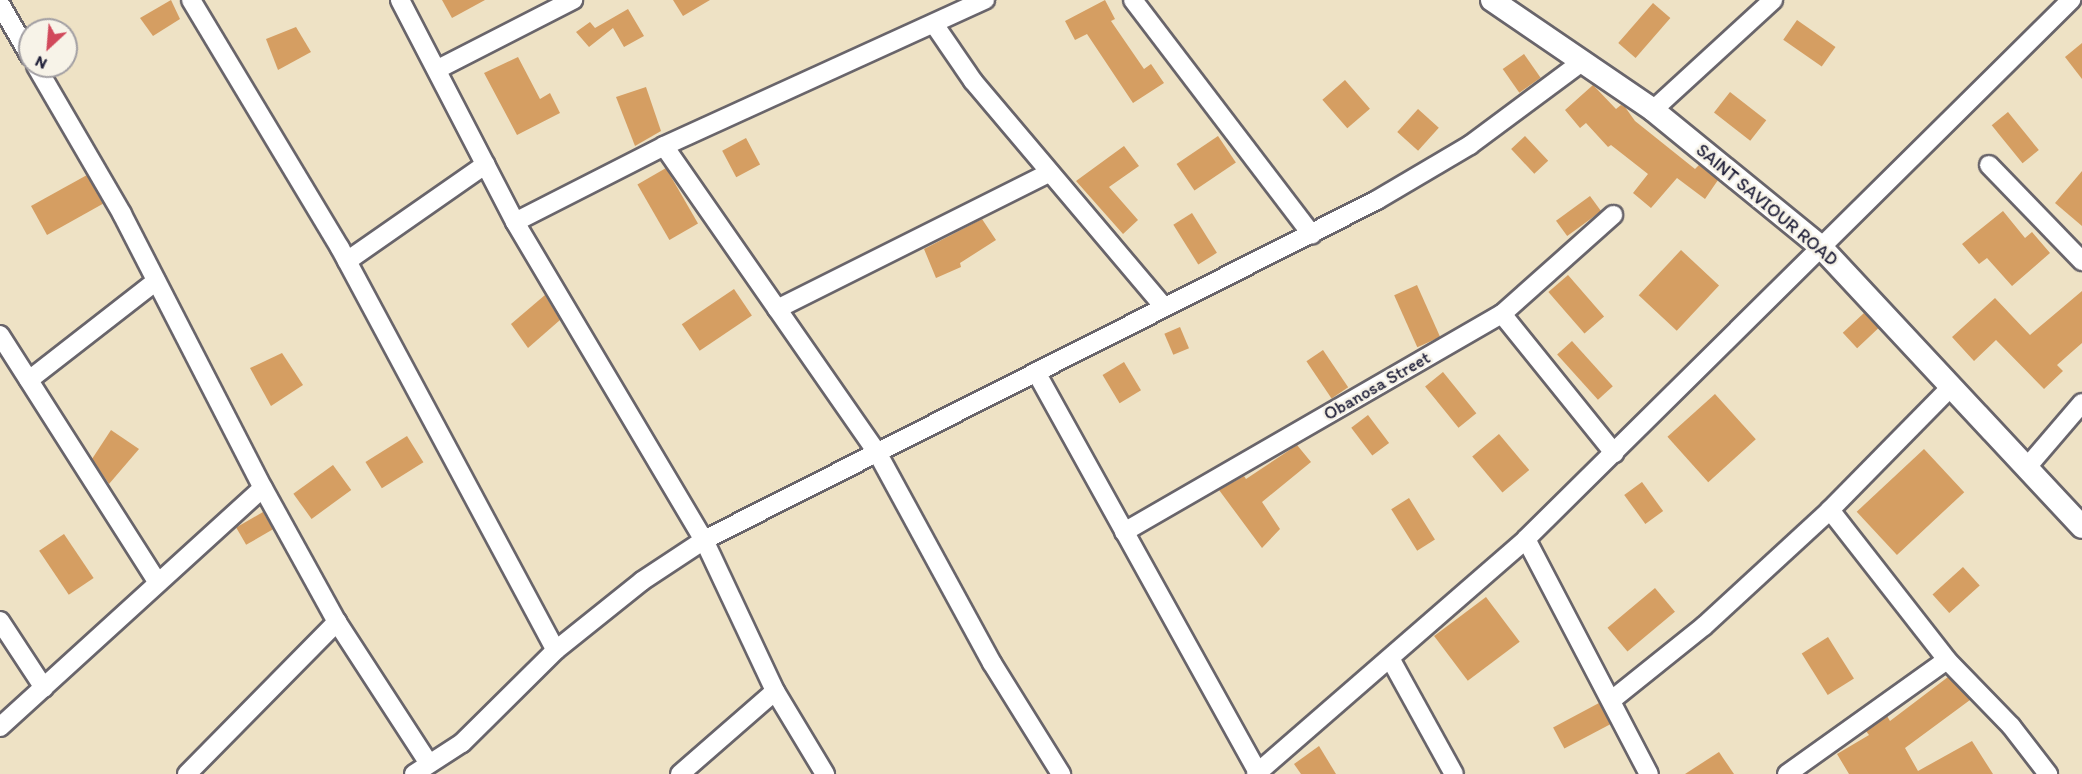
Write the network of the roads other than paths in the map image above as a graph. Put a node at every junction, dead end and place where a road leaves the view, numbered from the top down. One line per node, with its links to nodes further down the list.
1 (191, 0): 25 (street)
2 (400, 0): 14 (street)
3 (573, 0): 14 (street)
4 (985, 0): 11 (street)
5 (1133, 0): 23 (street)
6 (1492, 0): 13 (street, SAINT SAVIOUR ROAD)
7 (1773, 0): 16 (street)
8 (2071, 0): 10 (street); 24 (street)
9 (0, 4): 12 (street)
10 (2082, 14)
11 (934, 24): 17 (street); 20 (street)
12 (18, 35)
13 (1583, 61): 16 (street, SAINT SAVIOUR ROAD); 23 (street)
14 (438, 69): 18 (street)
15 (43, 78): 27 (street)
16 (1653, 110): 24 (street, SAINT SAVIOUR ROAD)
17 (664, 146): 22 (street); 29 (street)
18 (486, 164): 22 (street); 25 (street)
19 (1989, 165): 26 (street)
20 (1050, 172): 28 (street); 29 (street)
21 (1613, 215): 30 (street, Obanosa Street)
22 (515, 222): 44 (street)
23 (1312, 235): 28 (street)
24 (1820, 246): 34 (street, SAINT SAVIOUR ROAD); 36 (street)
25 (347, 261): 48 (street)
26 (2082, 261)
27 (156, 280): 33 (street); 39 (street)
28 (1163, 306): 32 (street)
29 (777, 309): 37 (street)
30 (1502, 314): 36 (street); 42 (street, Obanosa Street)
31 (0, 335): 33 (street)
32 (1036, 372): 37 (street); 42 (street)
33 (29, 380): 45 (street)
34 (1952, 386): 38 (street, SAINT SAVIOUR ROAD); 40 (street)
35 (2082, 403): 38 (street)
36 (1614, 453): 43 (street)
37 (878, 454): 44 (street); 61 (street)
38 (2028, 466): 41 (street, SAINT SAVIOUR ROAD)
39 (262, 488): 45 (street); 47 (street)
40 (1830, 510): 50 (street); 53 (street)
41 (2082, 527)
42 (1125, 532): 56 (street)
43 (1526, 539): 49 (street); 53 (street)
44 (704, 540): 48 (street); 52 (street)
45 (158, 583): 51 (street)
46 (0, 621): 51 (street)
47 (337, 622): 55 (street); 57 (street)
48 (556, 650): 55 (street)
49 (1390, 660): 56 (street); 62 (street)
50 (1947, 660): 64 (street); 65 (street)
51 (44, 688): 54 (street)
52 (775, 691): 59 (street); 60 (street)
53 (1613, 699): 63 (street)
54 (0, 727)
55 (428, 762): 58 (street)
56 (1257, 773)
57 (186, 774)
58 (414, 774)
59 (680, 774)
60 (825, 774)
61 (1061, 774)
62 (1454, 774)
63 (1649, 774)
64 (1787, 774)
65 (2048, 774)

